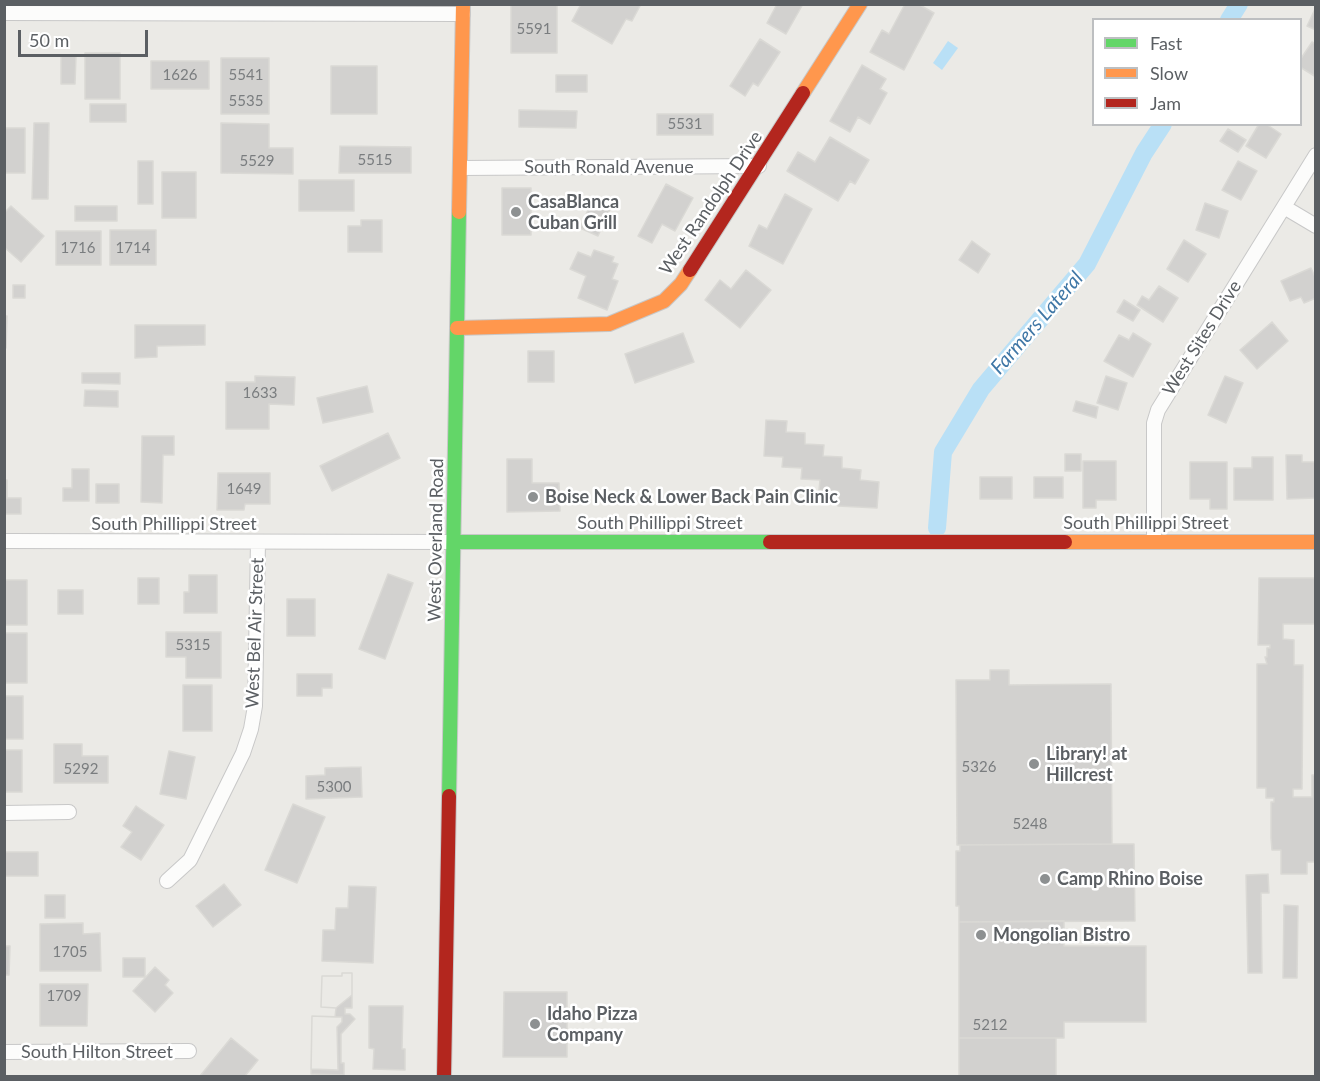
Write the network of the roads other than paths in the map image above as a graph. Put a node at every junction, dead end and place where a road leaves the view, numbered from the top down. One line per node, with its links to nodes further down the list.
1 (860, 4): 6 (street, West Randolph Drive)
2 (124, 9): 3 (street); 4 (street)
3 (463, 9): 7 (street, West Overland Road)
4 (4, 14)
5 (1313, 163): 8 (street, West Sites Drive)
6 (759, 166): 7 (street, South Ronald Avenue); 10 (street, West Randolph Drive)
7 (460, 168): 10 (street, West Overland Road)
8 (1284, 207): 9 (street); 11 (street, West Sites Drive)
9 (1316, 226)
10 (457, 328): 14 (street, West Overland Road)
11 (1154, 541): 14 (street, South Phillippi Street); 15 (street, South Phillippi Street)
12 (4, 542): 13 (street, South Phillippi Street)
13 (258, 542): 14 (street, South Phillippi Street); 18 (street, West Bel Air Street)
14 (454, 542): 21 (street, West Overland Road)
15 (1316, 542)
16 (69, 812): 17 (street)
17 (4, 813)
18 (167, 881)
19 (189, 1051): 20 (street, South Hilton Street)
20 (4, 1052)
21 (444, 1077)

